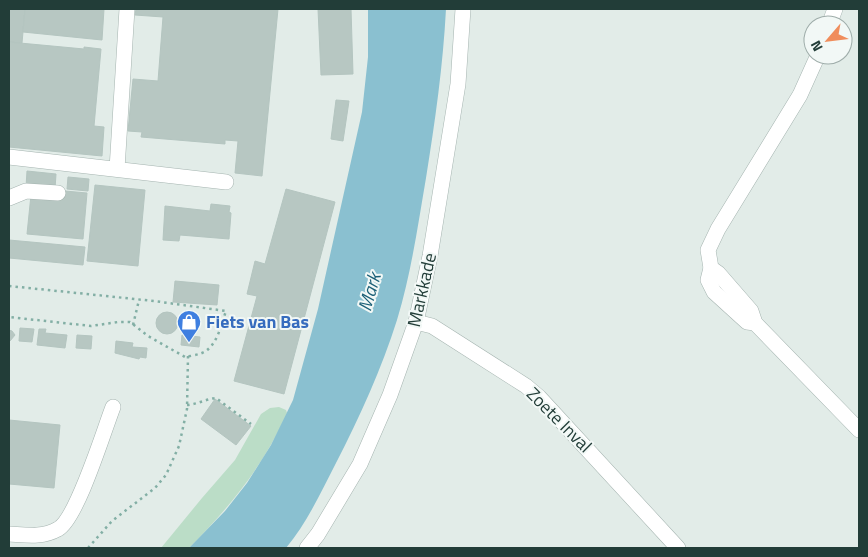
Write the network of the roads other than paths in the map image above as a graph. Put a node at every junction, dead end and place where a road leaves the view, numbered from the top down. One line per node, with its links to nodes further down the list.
1 (127, 9): 5 (street)
2 (463, 9): 9 (street, Markkade)
3 (814, 65): 11 (street)
4 (9, 157): 5 (street)
5 (117, 169): 6 (street)
6 (226, 182)
7 (58, 193): 8 (street)
8 (9, 198)
9 (416, 322): 13 (street, Markkade); 14 (street, Zoete Inval)
10 (113, 406): 12 (street)
11 (859, 430)
12 (9, 534)
13 (307, 548)
14 (678, 548)

